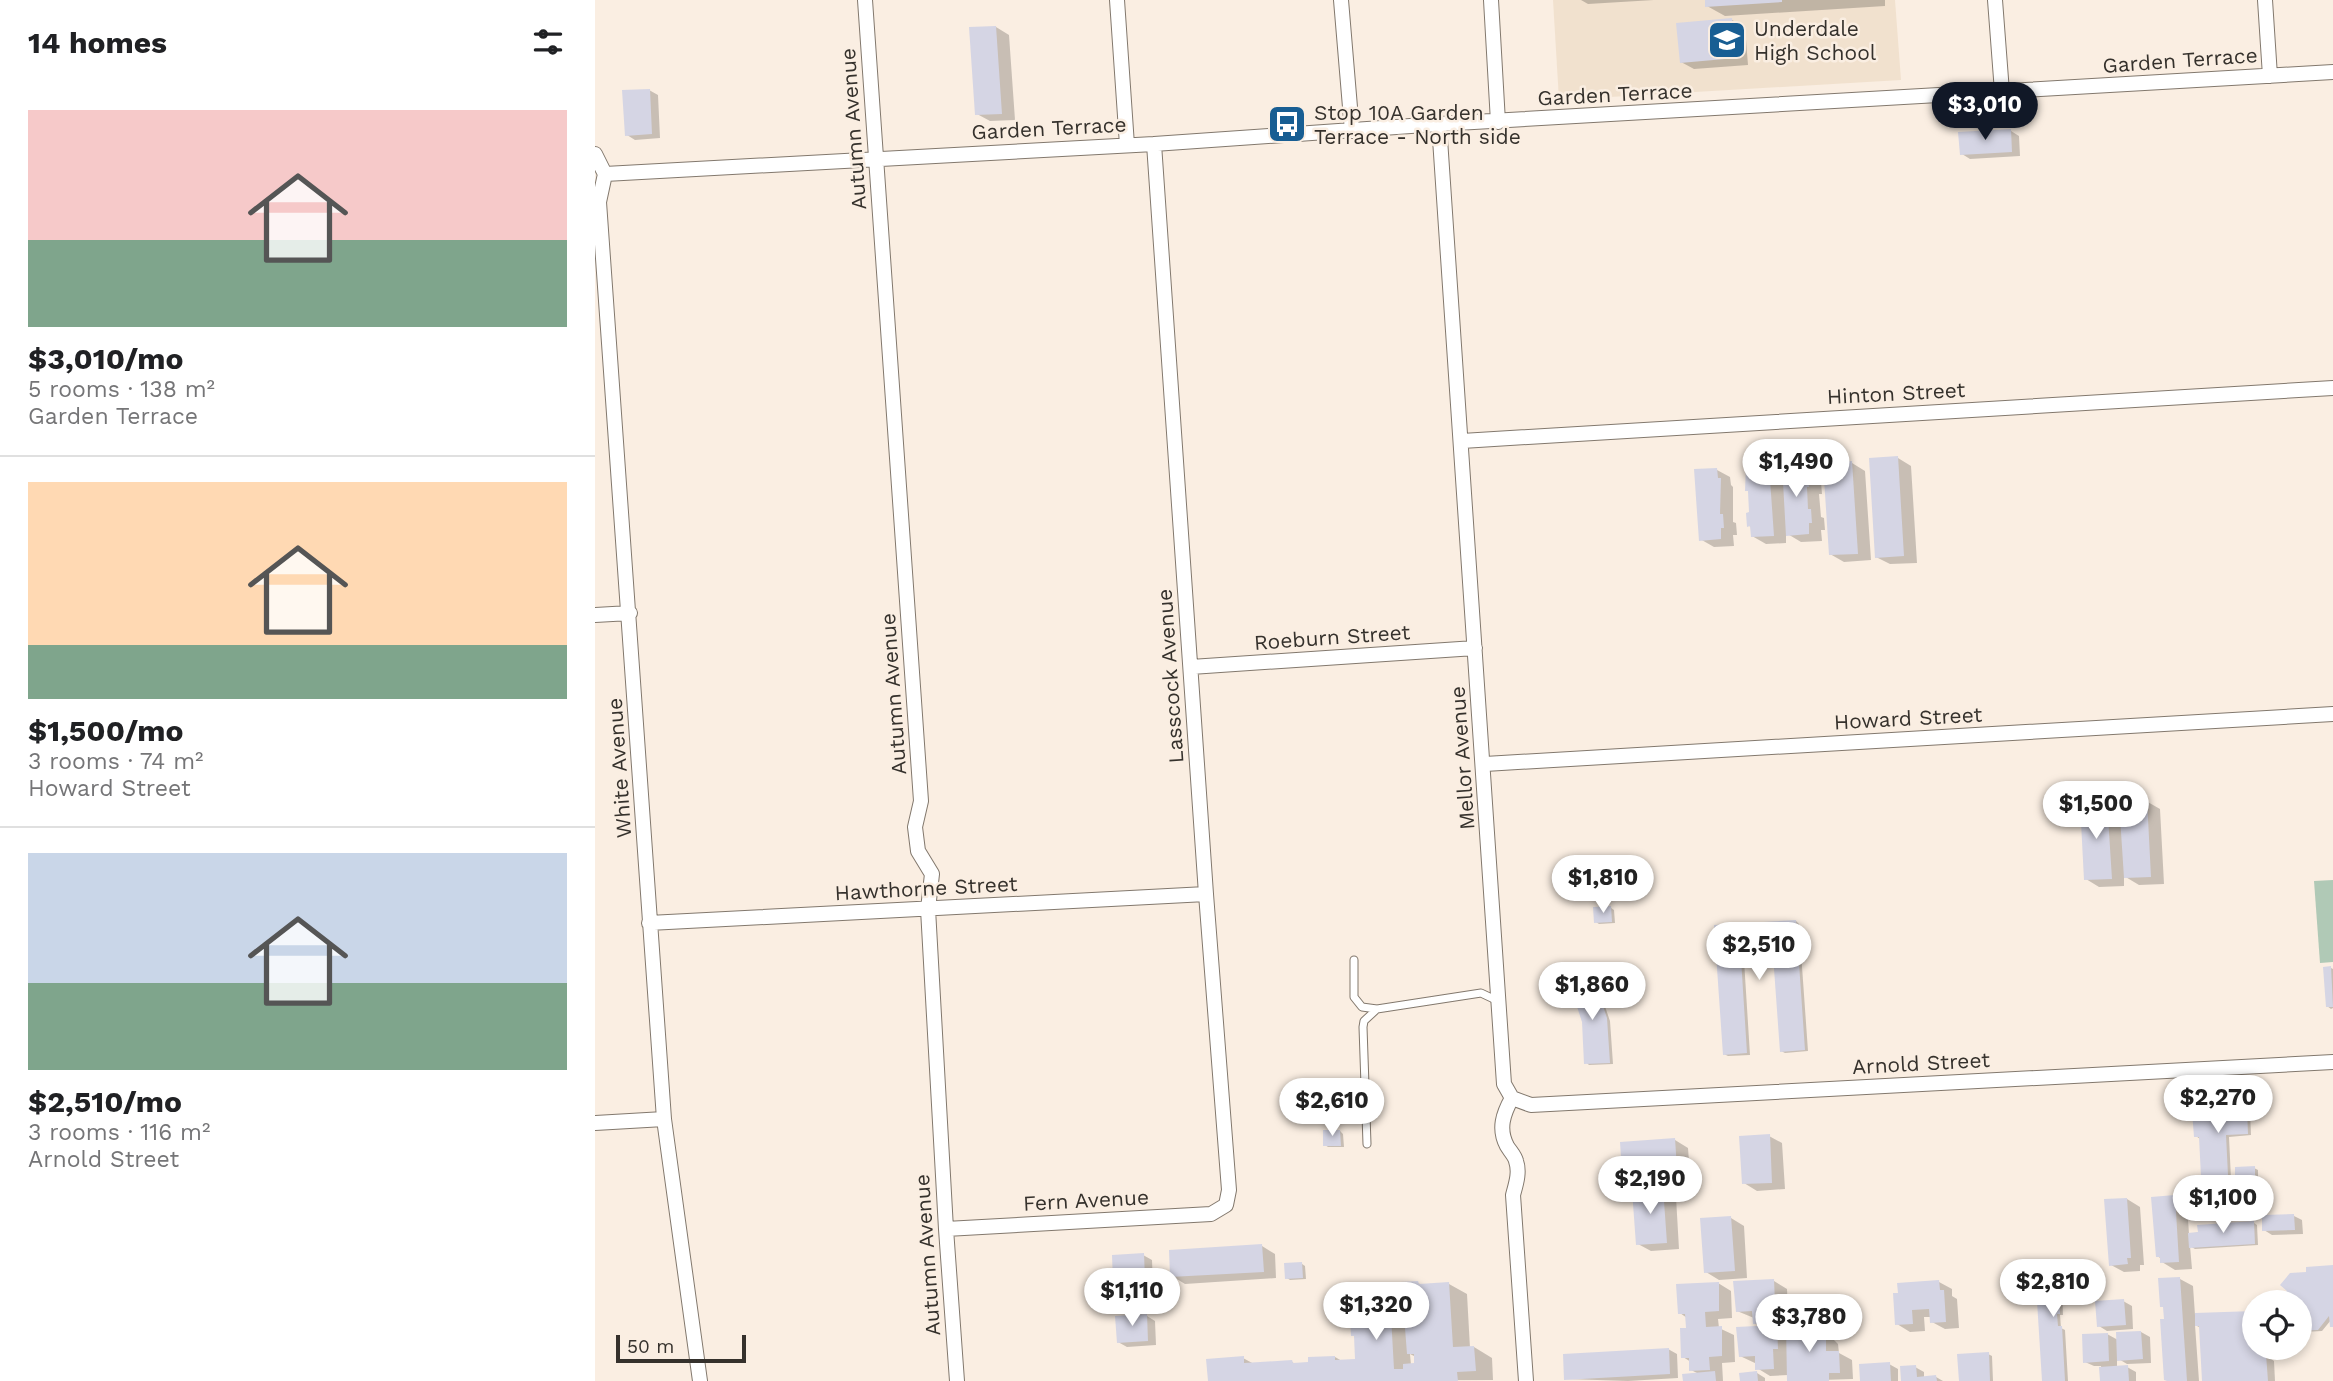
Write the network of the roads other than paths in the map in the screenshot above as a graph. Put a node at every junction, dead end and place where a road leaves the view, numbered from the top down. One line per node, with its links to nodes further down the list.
1 (865, 0): 16 (street, Autumn Avenue)
2 (1117, 0): 14 (street)
3 (1341, 0): 12 (street)
4 (1491, 0): 10 (street)
5 (1995, 0): 9 (street)
6 (2265, 0): 8 (street)
7 (2333, 72): 8 (street, Garden Terrace)
8 (2270, 76): 9 (street, Garden Terrace)
9 (2002, 92): 10 (street, Garden Terrace)
10 (1498, 122): 11 (street, Garden Terrace)
11 (1439, 124): 12 (street, Garden Terrace); 19 (street, Mellor Avenue)
12 (1352, 131): 13 (street, Garden Terrace)
13 (1154, 144): 14 (street, Garden Terrace); 23 (street, Lasscock Avenue)
14 (1127, 145): 16 (street, Garden Terrace)
15 (595, 154): 17 (street)
16 (876, 158): 17 (street, Garden Terrace); 27 (street, Autumn Avenue)
17 (605, 174): 20 (street, White Avenue)
18 (2333, 388): 19 (street, Hinton Street)
19 (1462, 441): 22 (street, Mellor Avenue)
20 (630, 613): 21 (street); 28 (street, White Avenue)
21 (595, 615)
22 (1475, 648): 23 (street, Roeburn Street); 25 (street, Mellor Avenue)
23 (1191, 667): 26 (street, Lasscock Avenue)
24 (2333, 714): 25 (street, Howard Street)
25 (1485, 764): 30 (street, Mellor Avenue)
26 (1206, 894): 27 (street, Hawthorne Street); 37 (street, Lasscock Avenue)
27 (929, 909): 28 (street, Hawthorne Street); 38 (street, Autumn Avenue)
28 (649, 923): 34 (street, White Avenue)
29 (1354, 960): 31 (lane)
30 (1499, 1001): 31 (lane); 33 (street, Mellor Avenue)
31 (1377, 1009): 36 (lane)
32 (2333, 1062): 33 (street, Arnold Street)
33 (1512, 1098): 41 (street)
34 (664, 1119): 35 (street); 39 (street, White Avenue)
35 (595, 1123)
36 (1367, 1144)
37 (1226, 1205): 38 (street, Fern Avenue)
38 (946, 1229): 40 (street, Autumn Avenue)
39 (700, 1381)
40 (957, 1381)
41 (1526, 1381)

